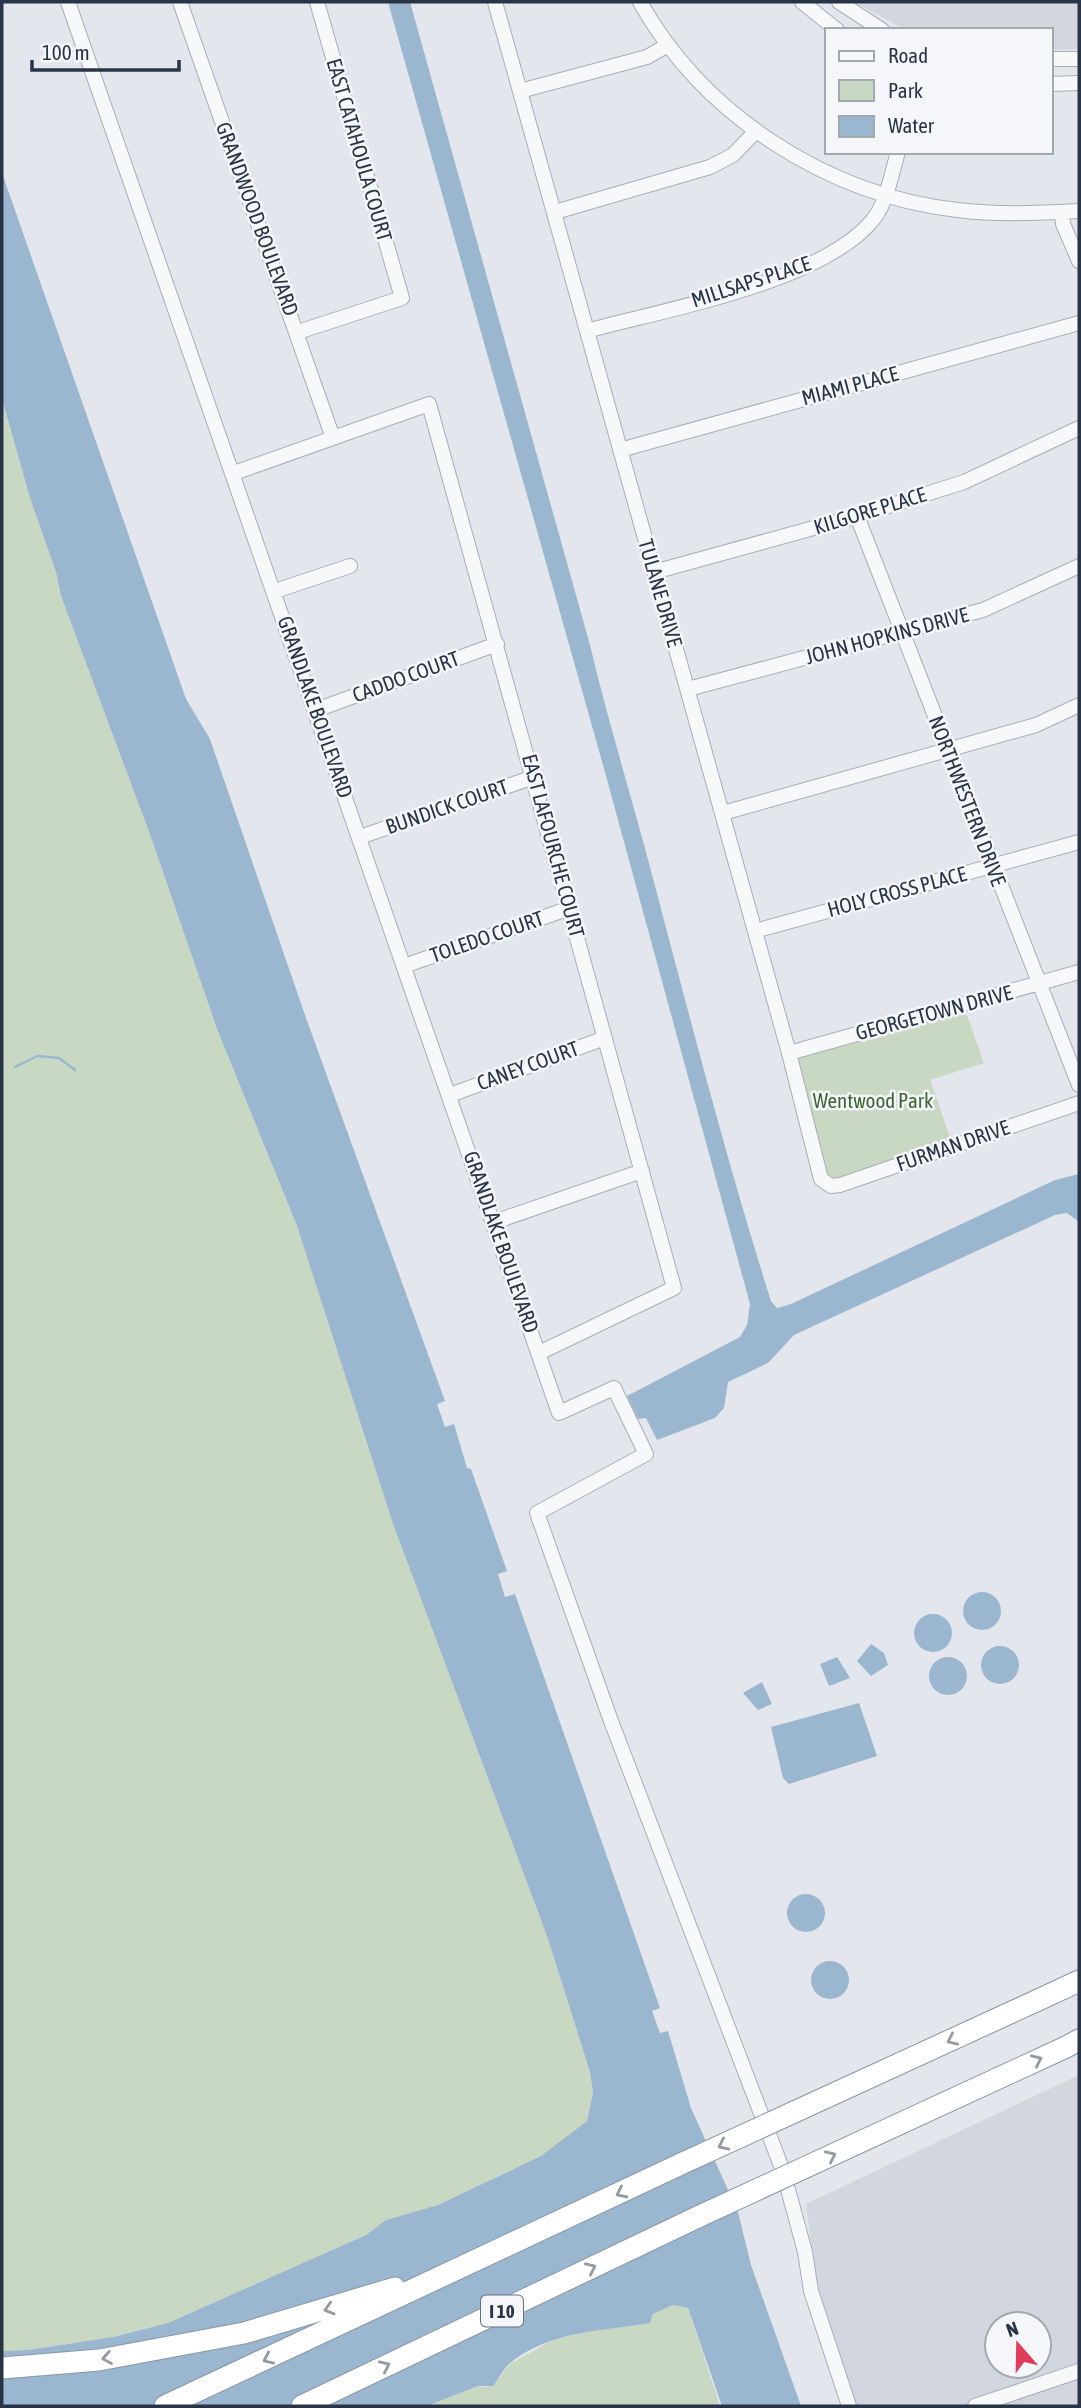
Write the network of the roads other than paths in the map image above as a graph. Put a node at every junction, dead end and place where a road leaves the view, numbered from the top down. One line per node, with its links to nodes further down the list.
1 (68, 2): 29 (street, GRANDLAKE BOULEVARD)
2 (180, 2): 25 (street, GRANDWOOD BOULEVARD)
3 (317, 2): 25 (street, EAST CATAHOULA COURT)
4 (495, 2): 15 (street, TULANE DRIVE)
5 (640, 2): 10 (street)
6 (802, 2): 8 (street)
7 (839, 2): 9 (street)
8 (834, 28)
9 (879, 28)
10 (668, 44): 15 (street); 16 (street)
11 (1079, 59): 12 (street)
12 (1053, 60)
13 (1079, 83): 14 (street)
14 (1053, 84)
15 (520, 91): 20 (street, TULANE DRIVE)
16 (756, 131): 18 (street); 20 (street)
17 (897, 154): 18 (street, MILLSAPS PLACE)
18 (886, 194): 21 (street); 24 (street, MILLSAPS PLACE)
19 (1079, 211): 21 (street)
20 (555, 212): 24 (street, TULANE DRIVE)
21 (1062, 212): 22 (street)
22 (1079, 261)
23 (1079, 323): 28 (street, MIAMI PLACE)
24 (587, 331): 28 (street, TULANE DRIVE)
25 (298, 332): 27 (street, GRANDWOOD BOULEVARD)
26 (1079, 428): 30 (street, KILGORE PLACE)
27 (333, 438): 29 (street); 36 (street, EAST LAFOURCHE COURT)
28 (620, 450): 33 (street, TULANE DRIVE)
29 (234, 473): 34 (street, GRANDLAKE BOULEVARD)
30 (857, 516): 33 (street, KILGORE PLACE); 35 (street, NORTHWESTERN DRIVE)
31 (350, 566): 34 (street)
32 (1079, 566): 35 (street, JOHN HOPKINS DRIVE)
33 (653, 572): 37 (street, TULANE DRIVE)
34 (275, 590): 39 (street, GRANDLAKE BOULEVARD)
35 (902, 632): 37 (street, JOHN HOPKINS DRIVE); 40 (street, NORTHWESTERN DRIVE)
36 (497, 644): 39 (street, CADDO COURT); 41 (street, EAST LAFOURCHE COURT)
37 (688, 689): 42 (street, TULANE DRIVE)
38 (1079, 705): 40 (street)
39 (316, 709): 43 (street, GRANDLAKE BOULEVARD)
40 (946, 748): 42 (street); 45 (street, NORTHWESTERN DRIVE)
41 (534, 777): 43 (street, BUNDICK COURT); 46 (street, EAST LAFOURCHE COURT)
42 (723, 813): 47 (street, TULANE DRIVE)
43 (360, 837): 48 (street, GRANDLAKE BOULEVARD)
44 (1079, 842): 45 (street, HOLY CROSS PLACE)
45 (992, 867): 47 (street, HOLY CROSS PLACE); 50 (street, NORTHWESTERN DRIVE)
46 (570, 908): 48 (street, TOLEDO COURT); 51 (street, EAST LAFOURCHE COURT)
47 (755, 931): 52 (street, TULANE DRIVE)
48 (404, 966): 54 (street, GRANDLAKE BOULEVARD)
49 (1079, 972): 50 (street, GEORGETOWN DRIVE)
50 (1038, 984): 52 (street, GEORGETOWN DRIVE); 53 (street, NORTHWESTERN DRIVE)
51 (605, 1038): 54 (street, CANEY COURT); 56 (street, EAST LAFOURCHE COURT)
52 (789, 1053): 57 (street, TULANE DRIVE)
53 (1079, 1085)
54 (450, 1095): 58 (street, GRANDLAKE BOULEVARD)
55 (1079, 1104): 57 (street, FURMAN DRIVE)
56 (642, 1171): 58 (street); 59 (street, EAST LAFOURCHE COURT)
57 (826, 1184)
58 (494, 1222): 59 (street, GRANDLAKE BOULEVARD)
59 (540, 1353): 67 (street, GRANDLAKE BOULEVARD)
60 (1079, 1981): 62 (highway, one-way to 62, bridge)
61 (1072, 2043): 66 (highway, I 10, one-way to 61, bridge)
62 (441, 2279): 63 (highway, one-way to 63); 65 (highway, one-way to 65)
63 (2, 2368)
64 (1079, 2371): 68 (street)
65 (165, 2406)
66 (302, 2406)
67 (849, 2406)
68 (975, 2406)

